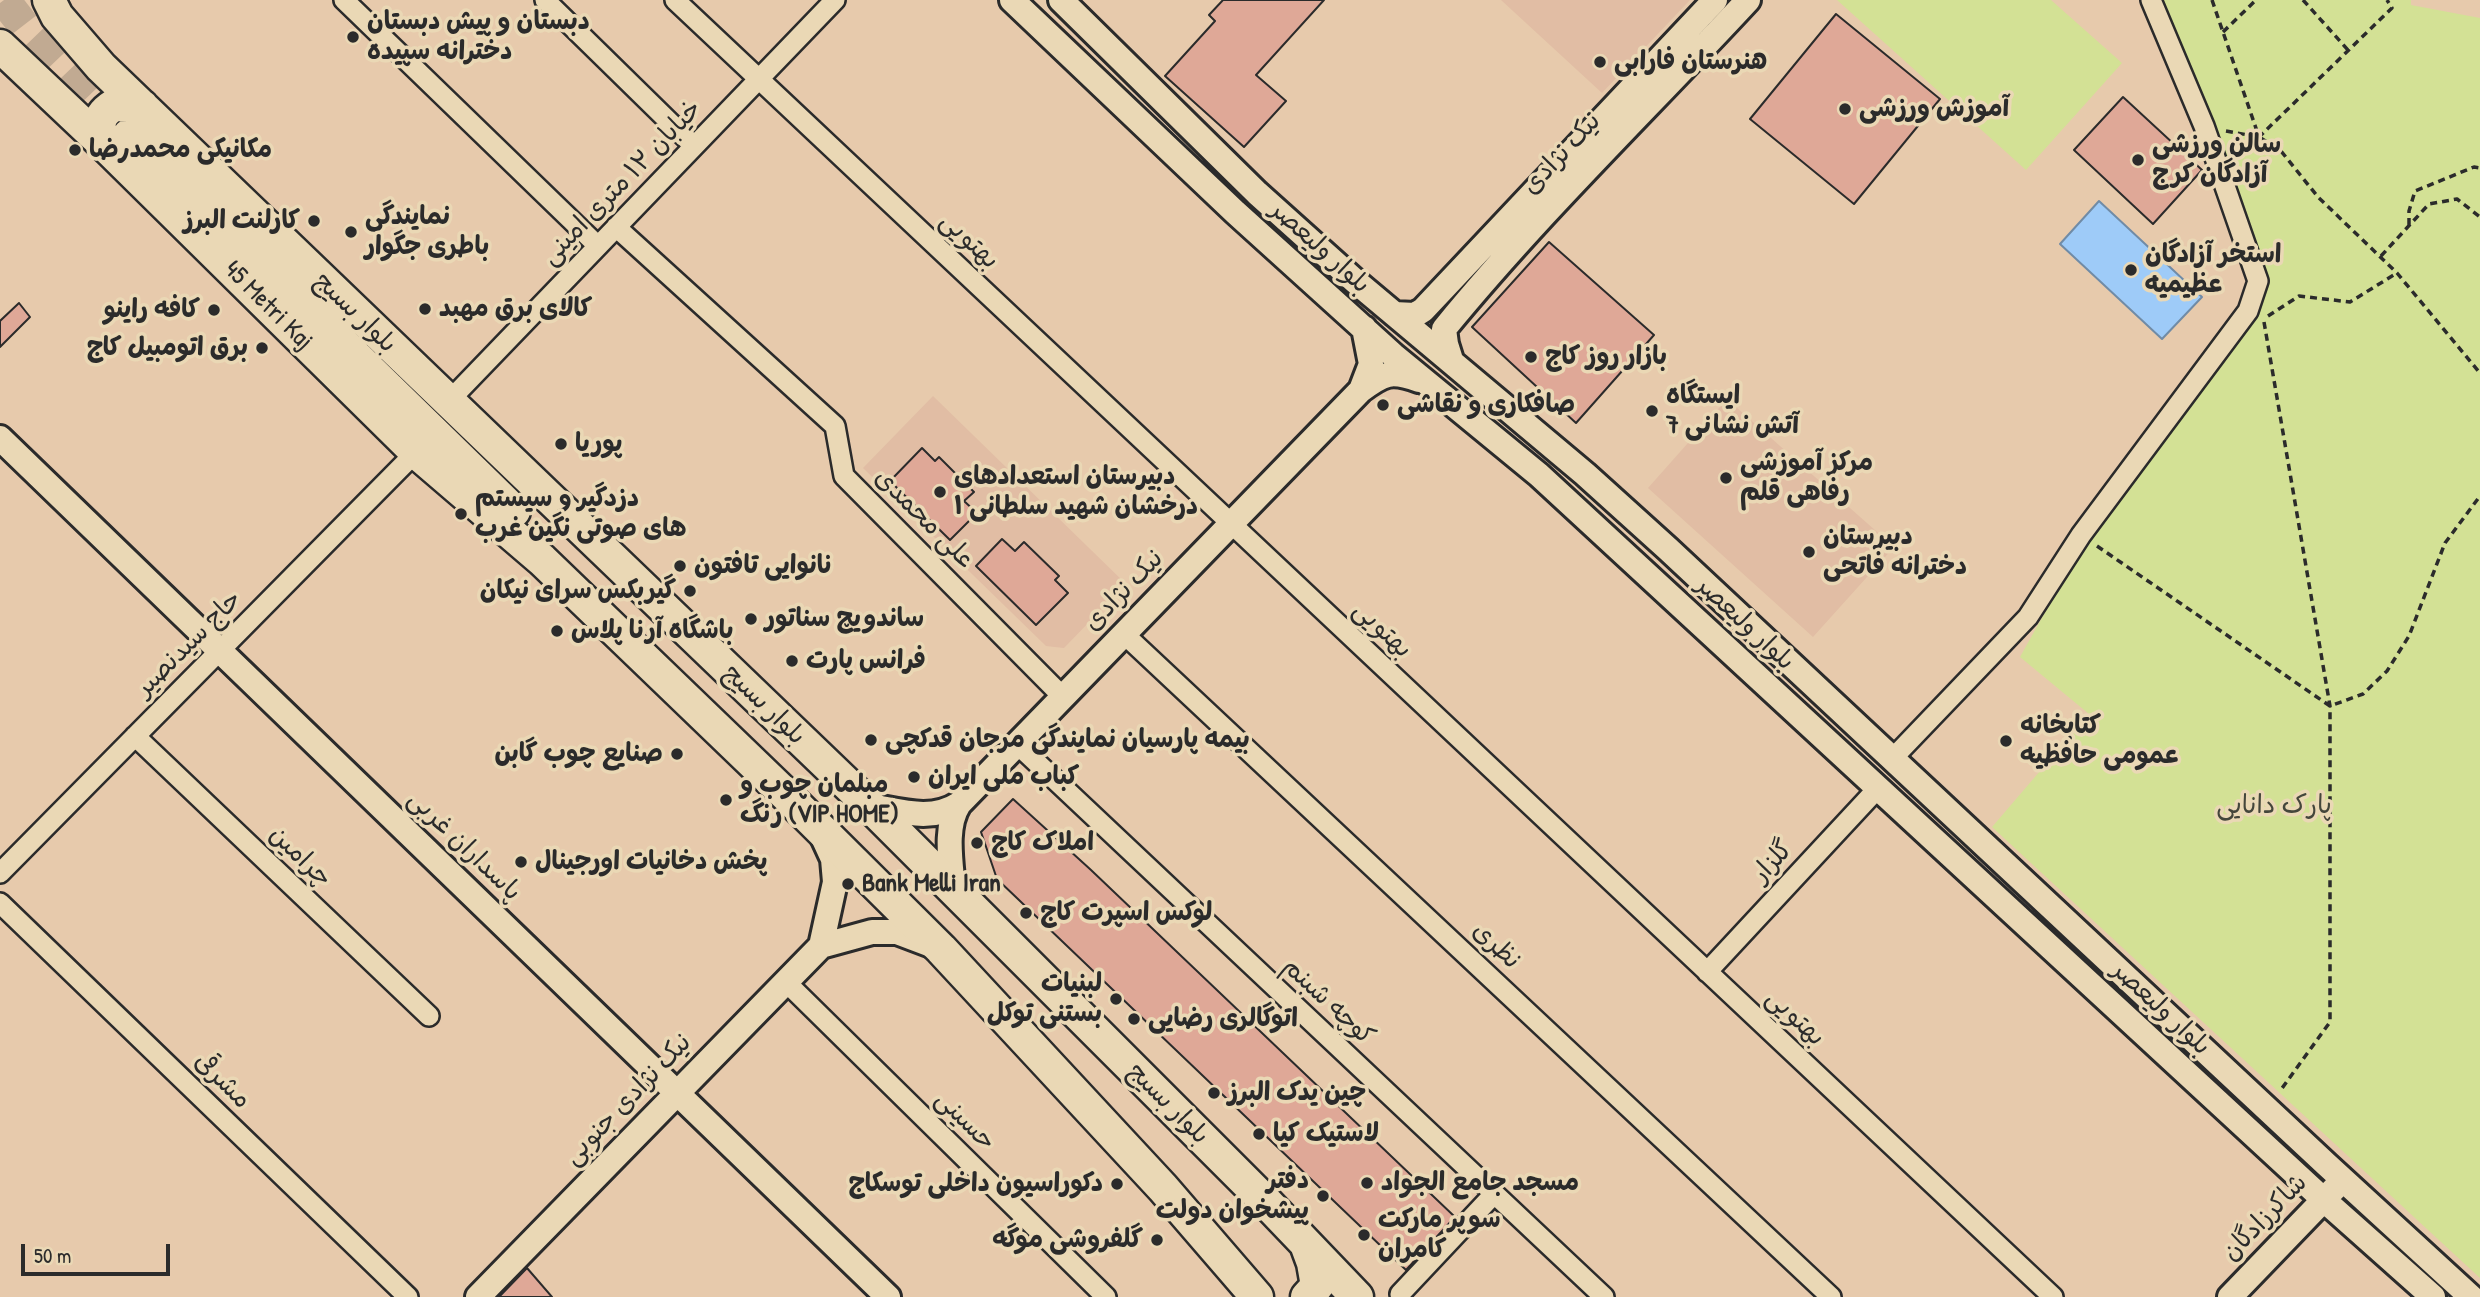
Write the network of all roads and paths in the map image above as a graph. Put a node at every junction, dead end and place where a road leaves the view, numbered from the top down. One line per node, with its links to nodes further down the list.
1 (49, 0): 18 (main road, بلوار بسیج)
2 (344, 0): 33 (street)
3 (545, 0): 22 (street)
4 (675, 0): 17 (street, بهتویی)
5 (835, 0): 17 (street, خیابان ۱۲ متری امینی)
6 (1012, 0): 25 (street, بلوار ولیعصر)
7 (1061, 0): 23 (street, بلوار ولیعصر)
8 (2151, 0): 19 (street)
9 (2212, 0): 14 (path)
10 (2256, 0): 14 (path)
11 (2303, 0): 16 (path)
12 (2387, 0): 16 (path)
13 (1727, 5): 29 (street, نیک نژادی); 32 (street, نیک نژادی)
14 (2222, 32): 20 (path)
15 (0, 46): 21 (main road, 45 Metri Kaj)
16 (2348, 50): 20 (path)
17 (759, 79): 22 (street, خیابان ۱۲ متری امینی); 49 (street, بهتویی)
18 (142, 106): 21 (main road); 44 (main road, بلوار بسیج)
19 (2204, 126): 20 (path); 50 (street)
20 (2259, 137): 34 (path)
21 (120, 142): 46 (main road, 45 Metri Kaj); 53 (main road)
22 (694, 146): 30 (street, خیابان ۱۲ متری امینی)
23 (1224, 160): 25 (street); 26 (street, بلوار ولیعصر)
24 (2480, 167): 31 (path)
25 (1200, 178): 27 (street, بلوار ولیعصر)
26 (1257, 193): 27 (street); 37 (street, بلوار ولیعصر)
27 (1235, 212): 38 (street, بلوار ولیعصر)
28 (2480, 217): 31 (path)
29 (1507, 219): 32 (street); 36 (street, نیک نژادی)
30 (616, 227): 33 (street, خیابان ۱۲ متری امینی); 57 (street, علی محمدی)
31 (2409, 227): 34 (path)
32 (1527, 234): 39 (street, نیک نژادی)
33 (598, 246): 44 (street, خیابان ۱۲ متری امینی)
34 (2381, 256): 35 (path)
35 (2398, 273): 41 (path); 58 (path)
36 (1423, 310): 37 (street); 39 (street)
37 (1394, 314): 40 (street, بلوار ولیعصر)
38 (1364, 328): 42 (street, بلوار ولیعصر); 43 (street)
39 (1444, 329): 40 (street)
40 (1451, 360): 48 (street, بلوار ولیعصر)
41 (2480, 373)
42 (1427, 382): 43 (street); 51 (street, بلوار ولیعصر)
43 (1361, 390): 49 (street, نیک نژادی)
44 (447, 402): 64 (main road, بلوار بسیج)
45 (0, 438): 56 (street, پاسداران غربی)
46 (416, 452): 53 (main road, 45 Metri Kaj); 56 (street, حاج سیدنصیر)
47 (2480, 496): 58 (path)
48 (1630, 515): 51 (street); 52 (street, بلوار ولیعصر)
49 (1231, 524): 55 (street, نیک نژادی); 71 (street, بهتویی)
50 (2081, 535): 58 (path); 61 (street)
51 (1609, 539): 54 (street, بلوار ولیعصر)
52 (1668, 550): 54 (street); 61 (street, بلوار ولیعصر)
53 (542, 560): 65 (main road, بلوار بسیج)
54 (1645, 572): 62 (street, بلوار ولیعصر)
55 (1124, 634): 57 (street, نیک نژادی); 89 (street, نظری)
56 (219, 650): 59 (street, حاج سیدنصیر); 74 (street, پاسداران غربی)
57 (1063, 697): 60 (street, نیک نژادی)
58 (2330, 706): 75 (path)
59 (135, 736): 66 (street, حاج سیدنصیر); 73 (street, چرامین)
60 (1017, 744): 63 (street, نیک نژادی); 77 (street, کوچه شبنم)
61 (1893, 758): 75 (street, بلوار ولیعصر)
62 (1878, 788): 71 (street, گلزار); 78 (street, بلوار ولیعصر)
63 (959, 804): 64 (street); 67 (street)
64 (870, 806): 67 (main road, بلوار بسیج)
65 (818, 826): 69 (street); 70 (main road, بلوار بسیج)
66 (0, 873)
67 (953, 889): 79 (main road, بلوار بسیج)
68 (0, 903): 81 (street, مشرقی)
69 (821, 946): 70 (street); 72 (street, نیک نژادی جنوبی)
70 (941, 949): 85 (main road, بلوار بسیج)
71 (1707, 972): 90 (street, بهتویی)
72 (786, 982): 74 (street, نیک نژادی جنوبی); 84 (street, حسینی)
73 (429, 1016)
74 (677, 1093): 82 (street, نیک نژادی جنوبی); 83 (street, پاسداران غربی)
75 (2267, 1110): 76 (street, بلوار ولیعصر)
76 (2342, 1179): 78 (street, شاکرزادگان); 93 (street, بلوار ولیعصر)
77 (1494, 1194): 80 (street); 88 (street, کوچه شبنم)
78 (2325, 1200): 91 (street, شاکرزادگان); 92 (street, بلوار ولیعصر)
79 (1305, 1242): 86 (main road); 87 (main road, بلوار بسیج)
80 (1400, 1294)
81 (408, 1297)
82 (478, 1297)
83 (888, 1297)
84 (1106, 1297)
85 (1257, 1297)
86 (1307, 1297)
87 (1357, 1297)
88 (1604, 1297)
89 (1831, 1297)
90 (2053, 1297)
91 (2230, 1297)
92 (2433, 1297)
93 (2470, 1297)

